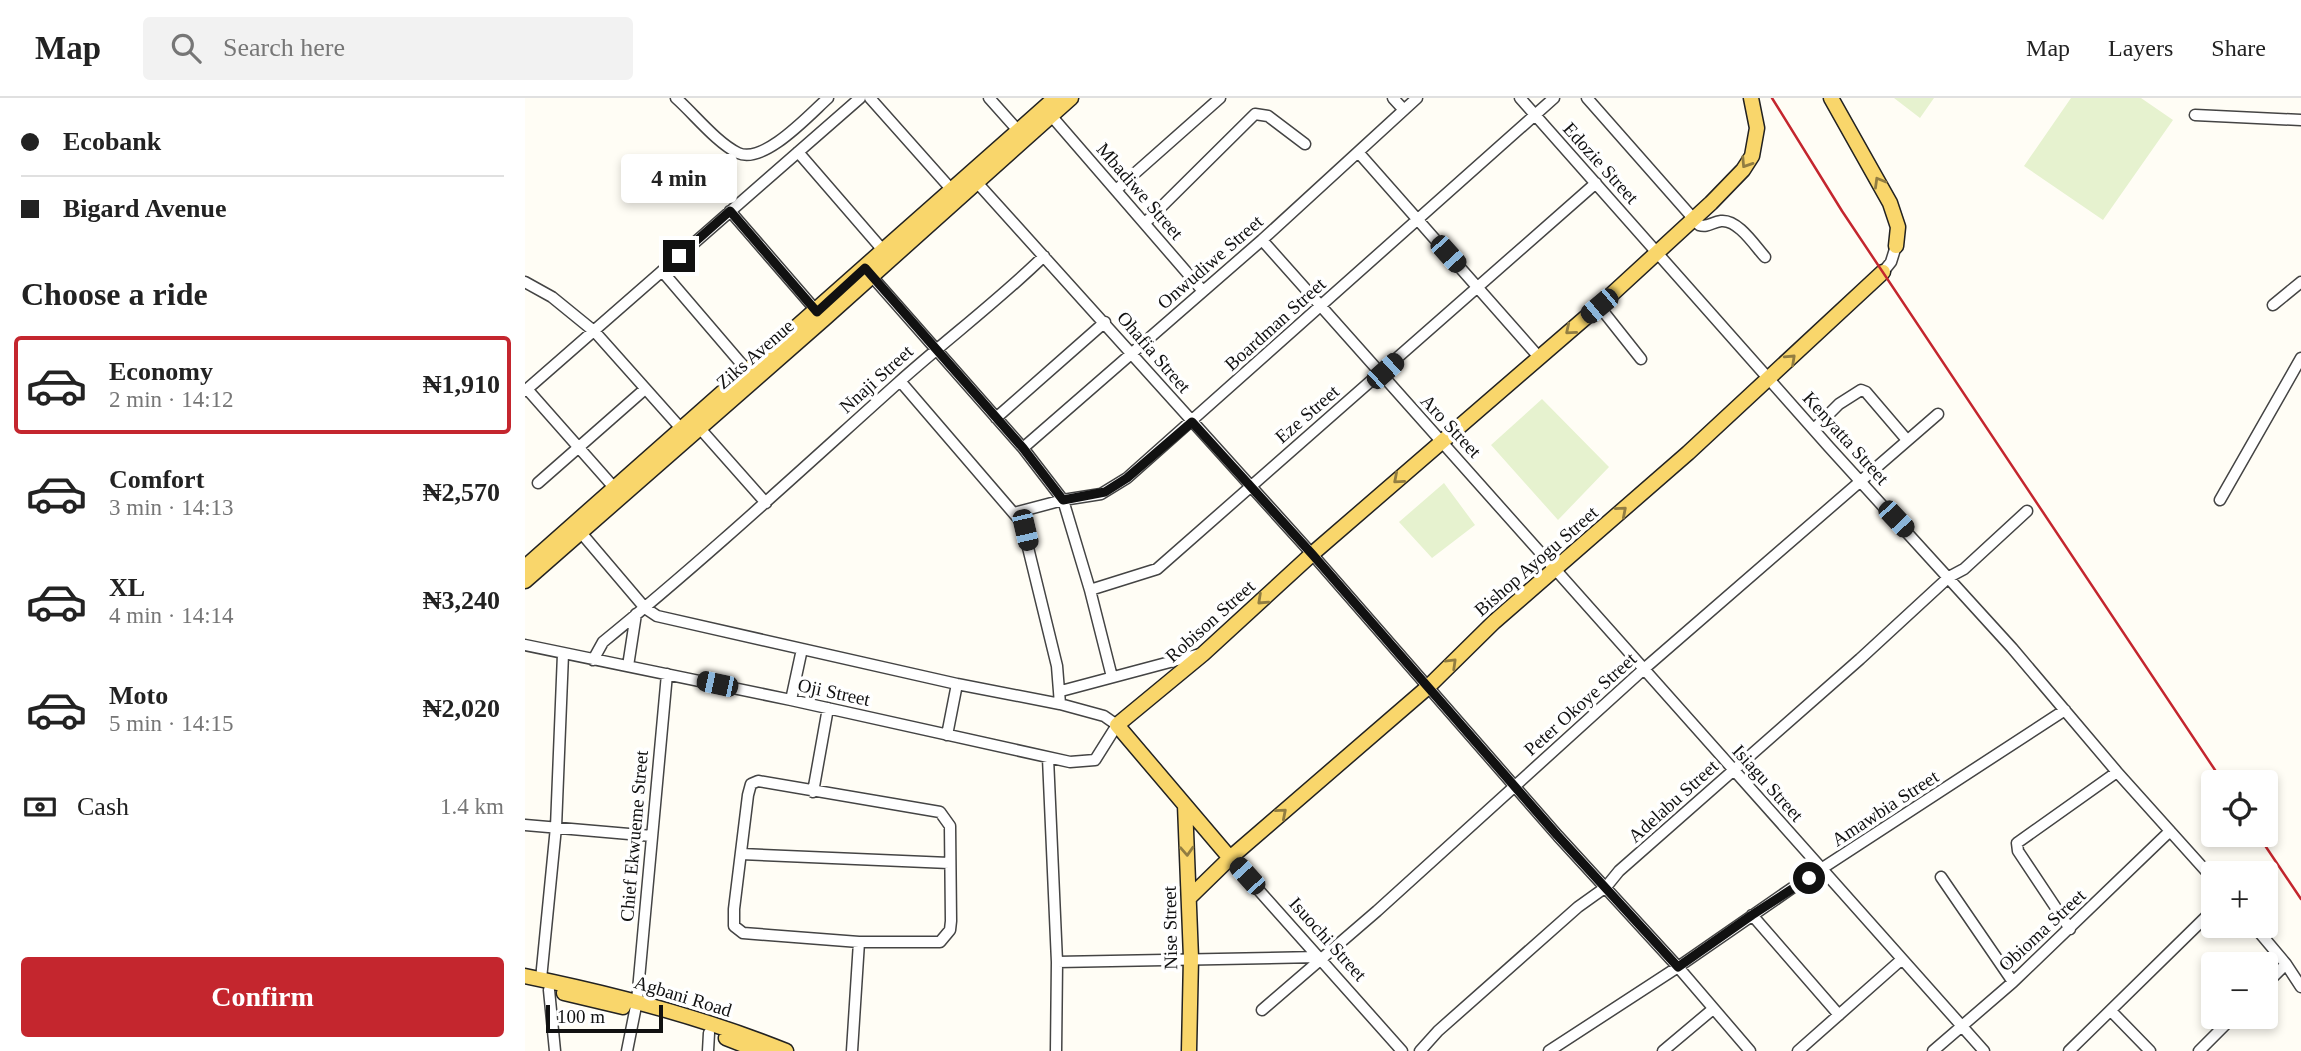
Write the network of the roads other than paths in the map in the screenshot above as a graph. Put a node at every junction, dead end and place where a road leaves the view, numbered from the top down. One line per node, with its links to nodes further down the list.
1 (676, 98): 2 (street)
2 (828, 98)
3 (860, 98): 23 (street)
4 (870, 98): 27 (street)
5 (989, 98): 21 (street)
6 (1055, 98): 17 (main road, Ziks Avenue)
7 (1071, 98): 17 (main road, Ziks Avenue)
8 (1220, 98): 28 (street)
9 (1394, 98): 16 (street)
10 (1417, 98): 16 (street, Onwudiwe Street)
11 (1520, 98): 19 (street, Edozie Street)
12 (1554, 98): 19 (street, Boardman Street)
13 (1587, 98): 30 (street)
14 (1751, 98): 30 (main road, Robison Street, one-way to 30)
15 (1831, 98): 34 (main road, one-way to 15)
16 (1404, 110): 24 (street, Onwudiwe Street)
17 (1047, 112): 21 (main road, Ziks Avenue); 28 (street, Mbadiwe Street)
18 (2195, 115): 20 (street)
19 (1535, 116): 26 (street, Edozie Street); 31 (street, Boardman Street)
20 (2301, 120)
21 (1021, 135): 25 (main road, Ziks Avenue)
22 (1305, 144): 32 (street)
23 (798, 152): 29 (street); 36 (street)
24 (1358, 152): 31 (street); 33 (street, Onwudiwe Street)
25 (972, 178): 27 (main road, Ziks Avenue); 36 (main road, Ziks Avenue); 37 (street, Ohafia Street)
26 (1596, 183): 35 (street, Edozie Street); 44 (street, Eze Street)
27 (951, 189): 36 (main road, Ziks Avenue)
28 (1116, 190): 32 (street, Mbadiwe Street)
29 (730, 211): 39 (street); 49 (street)
30 (1693, 219): 35 (main road, Robison Street); 38 (street)
31 (1419, 221): 44 (street); 47 (street, Boardman Street)
32 (1145, 223): 45 (street, Mbadiwe Street)
33 (1262, 240): 45 (street, Onwudiwe Street); 47 (street, Aro Street)
34 (1895, 246): 41 (street, Bishop Ayogu Street)
35 (1657, 251): 48 (main road, Robison Street); 59 (street, Kenyatta Street)
36 (888, 255): 40 (main road, Ziks Avenue)
37 (1044, 256): 50 (street, Ohafia Street); 52 (street, Nnaji Street)
38 (1765, 257)
39 (662, 271): 51 (street); 58 (street)
40 (868, 272): 49 (main road, Ziks Avenue); 52 (street)
41 (1883, 272): 59 (main road, Bishop Ayogu Street, one-way to 41)
42 (525, 282): 51 (street)
43 (2301, 282): 46 (street)
44 (1478, 288): 54 (street); 57 (street, Eze Street)
45 (1202, 290): 53 (street, Onwudiwe Street)
46 (2273, 305)
47 (1320, 306): 57 (street, Aro Street); 65 (street, Boardman Street)
48 (1599, 306): 54 (main road, Robison Street, one-way to 54); 56 (street)
49 (820, 316): 58 (main road, Ziks Avenue)
50 (1105, 322): 53 (street, Ohafia Street); 64 (street)
51 (595, 332): 61 (street); 62 (street)
52 (936, 349): 60 (street, Nnaji Street); 64 (street)
53 (1132, 354): 65 (street, Ohafia Street); 71 (street, Onwudiwe Street)
54 (1538, 356): 69 (main road, Robison Street)
55 (2301, 358): 77 (street)
56 (1641, 359)
57 (1380, 374): 69 (street, Aro Street); 74 (street, Eze Street)
58 (751, 375): 66 (main road, Ziks Avenue)
59 (1769, 379): 67 (street, Kenyatta Street); 83 (main road, Bishop Ayogu Street, one-way to 59)
60 (900, 381): 78 (street, Nnaji Street); 80 (street)
61 (645, 389): 66 (street); 70 (street)
62 (526, 390): 70 (street)
63 (1938, 414): 68 (street, Peter Okoye Street)
64 (996, 418): 71 (street)
65 (1192, 422): 74 (street, Ohafia Street); 76 (street, Boardman Street)
66 (690, 427): 75 (main road, Ziks Avenue); 78 (street)
67 (1814, 429): 68 (street); 72 (street, Kenyatta Street)
68 (1907, 440): 72 (street, Peter Okoye Street)
69 (1443, 441): 82 (main road, Robison Street, one-way to 82); 83 (street, Aro Street)
70 (579, 448): 73 (street); 75 (street)
71 (1023, 448): 76 (street)
72 (1861, 481): 85 (street, Kenyatta Street); 94 (street, Peter Okoye Street)
73 (538, 483)
74 (1251, 486): 82 (street, Ohafia Street); 86 (street, Eze Street)
75 (618, 492): 81 (main road, Ziks Avenue)
76 (1063, 500): 80 (street, Boardman Street); 86 (street)
77 (2220, 500)
78 (766, 503): 87 (street, Nnaji Street)
79 (2027, 512): 85 (street, Adelabu Street)
80 (1014, 513): 99 (street)
81 (577, 528): 84 (main road, Ziks Avenue); 87 (street)
82 (1312, 554): 91 (main road, Robison Street, one-way to 91); 98 (street, Ohafia Street)
83 (1555, 570): 94 (street, Isiagu Street); 98 (main road, Bishop Ayogu Street, one-way to 83)
84 (526, 575)
85 (1949, 577): 103 (street, Kenyatta Street); 107 (street, Adelabu Street)
86 (1090, 590): 96 (street)
87 (641, 611): 89 (street); 92 (street, Nnaji Street); 93 (street)
88 (525, 645): 90 (street, Oji Street)
89 (802, 649): 97 (street); 100 (street)
90 (563, 653): 92 (street, Oji Street); 113 (street)
91 (1203, 653): 96 (street); 104 (main road, Robison Street)
92 (593, 660): 93 (street, Oji Street)
93 (628, 666): 95 (street, Oji Street)
94 (1645, 668): 107 (street, Isiagu Street); 109 (street, Peter Okoye Street)
95 (667, 674): 100 (street, Oji Street); 115 (street, Chief Ekwueme Street)
96 (1112, 677): 99 (street)
97 (957, 684): 101 (street); 105 (street)
98 (1428, 687): 109 (street, Ohafia Street); 117 (main road, Bishop Ayogu Street, one-way to 98)
99 (1061, 691): 101 (street)
100 (791, 700): 102 (street, Oji Street)
101 (1060, 704): 104 (street)
102 (828, 708): 105 (street, Oji Street); 110 (street)
103 (2065, 710): 108 (street, Kenyatta Street); 120 (street, Amawbia Street)
104 (1117, 725): 106 (street, Oji Street); 111 (main road, Isuochi Street)
105 (947, 735): 106 (street, Oji Street)
106 (1048, 758): 132 (street)
107 (1734, 770): 120 (street, Isiagu Street); 122 (street, Adelabu Street)
108 (2117, 772): 114 (street, Kenyatta Street); 126 (street)
109 (1515, 786): 122 (street, Ohafia Street); 130 (street, Peter Okoye Street)
110 (813, 792): 116 (street); 118 (street)
111 (1185, 805): 117 (main road, Isuochi Street); 123 (main road, Nise Street, one-way to 123)
112 (525, 825): 113 (street)
113 (556, 827): 115 (street); 138 (street)
114 (2170, 831): 119 (street, Kenyatta Street); 126 (street, Obioma Street)
115 (652, 836): 141 (street, Chief Ekwueme Street)
116 (741, 854): 118 (street); 128 (street)
117 (1230, 858): 123 (main road, Bishop Ayogu Street); 130 (street, Isuochi Street)
118 (949, 863): 128 (street)
119 (2201, 866)
120 (1823, 870): 124 (street, Amawbia Street); 131 (street, Isiagu Street)
121 (1941, 877): 137 (street)
122 (1606, 887): 134 (street, Ohafia Street); 159 (street, Adelabu Street)
123 (1189, 897): 129 (main road, Nise Street)
124 (1752, 915): 134 (street, Amawbia Street); 145 (street)
125 (2201, 922): 144 (street)
126 (2070, 929): 137 (street, Obioma Street)
127 (2265, 938): 133 (street)
128 (859, 942): 155 (street)
129 (1191, 958): 130 (street); 132 (street); 157 (main road, Nise Street)
130 (1319, 958): 143 (street, Peter Okoye Street); 158 (street, Isuochi Street)
131 (1902, 960): 145 (street); 146 (street, Isiagu Street)
132 (1056, 962): 156 (street)
133 (2286, 964): 135 (street); 140 (street)
134 (1678, 967): 142 (street, Ohafia Street); 160 (street, Amawbia Street)
135 (2278, 972)
136 (525, 976): 138 (main road, Agbani Road)
137 (2013, 982): 146 (street, Obioma Street)
138 (545, 984): 139 (main road, Agbani Road); 141 (main road, Agbani Road); 150 (street)
139 (525, 985)
140 (2301, 987)
141 (635, 1005): 148 (main road, Agbani Road); 151 (street, Chief Ekwueme Street); 154 (main road, Agbani Road)
142 (1713, 1009): 161 (street); 162 (street, Ohafia Street)
143 (1262, 1010)
144 (2112, 1012): 166 (street); 167 (street)
145 (1839, 1015): 163 (street)
146 (1962, 1026): 164 (street, Obioma Street); 165 (street, Isiagu Street)
147 (2221, 1029): 168 (street)
148 (709, 1033): 149 (main road, Agbani Road); 152 (street)
149 (738, 1047): 153 (main road, Agbani Road)
150 (555, 1051)
151 (627, 1051)
152 (708, 1051)
153 (759, 1051)
154 (786, 1051)
155 (852, 1051)
156 (1056, 1051)
157 (1189, 1051)
158 (1402, 1051)
159 (1420, 1051)
160 (1549, 1051)
161 (1663, 1051)
162 (1750, 1051)
163 (1798, 1051)
164 (1933, 1051)
165 (1984, 1051)
166 (2069, 1051)
167 (2150, 1051)
168 (2199, 1051)

